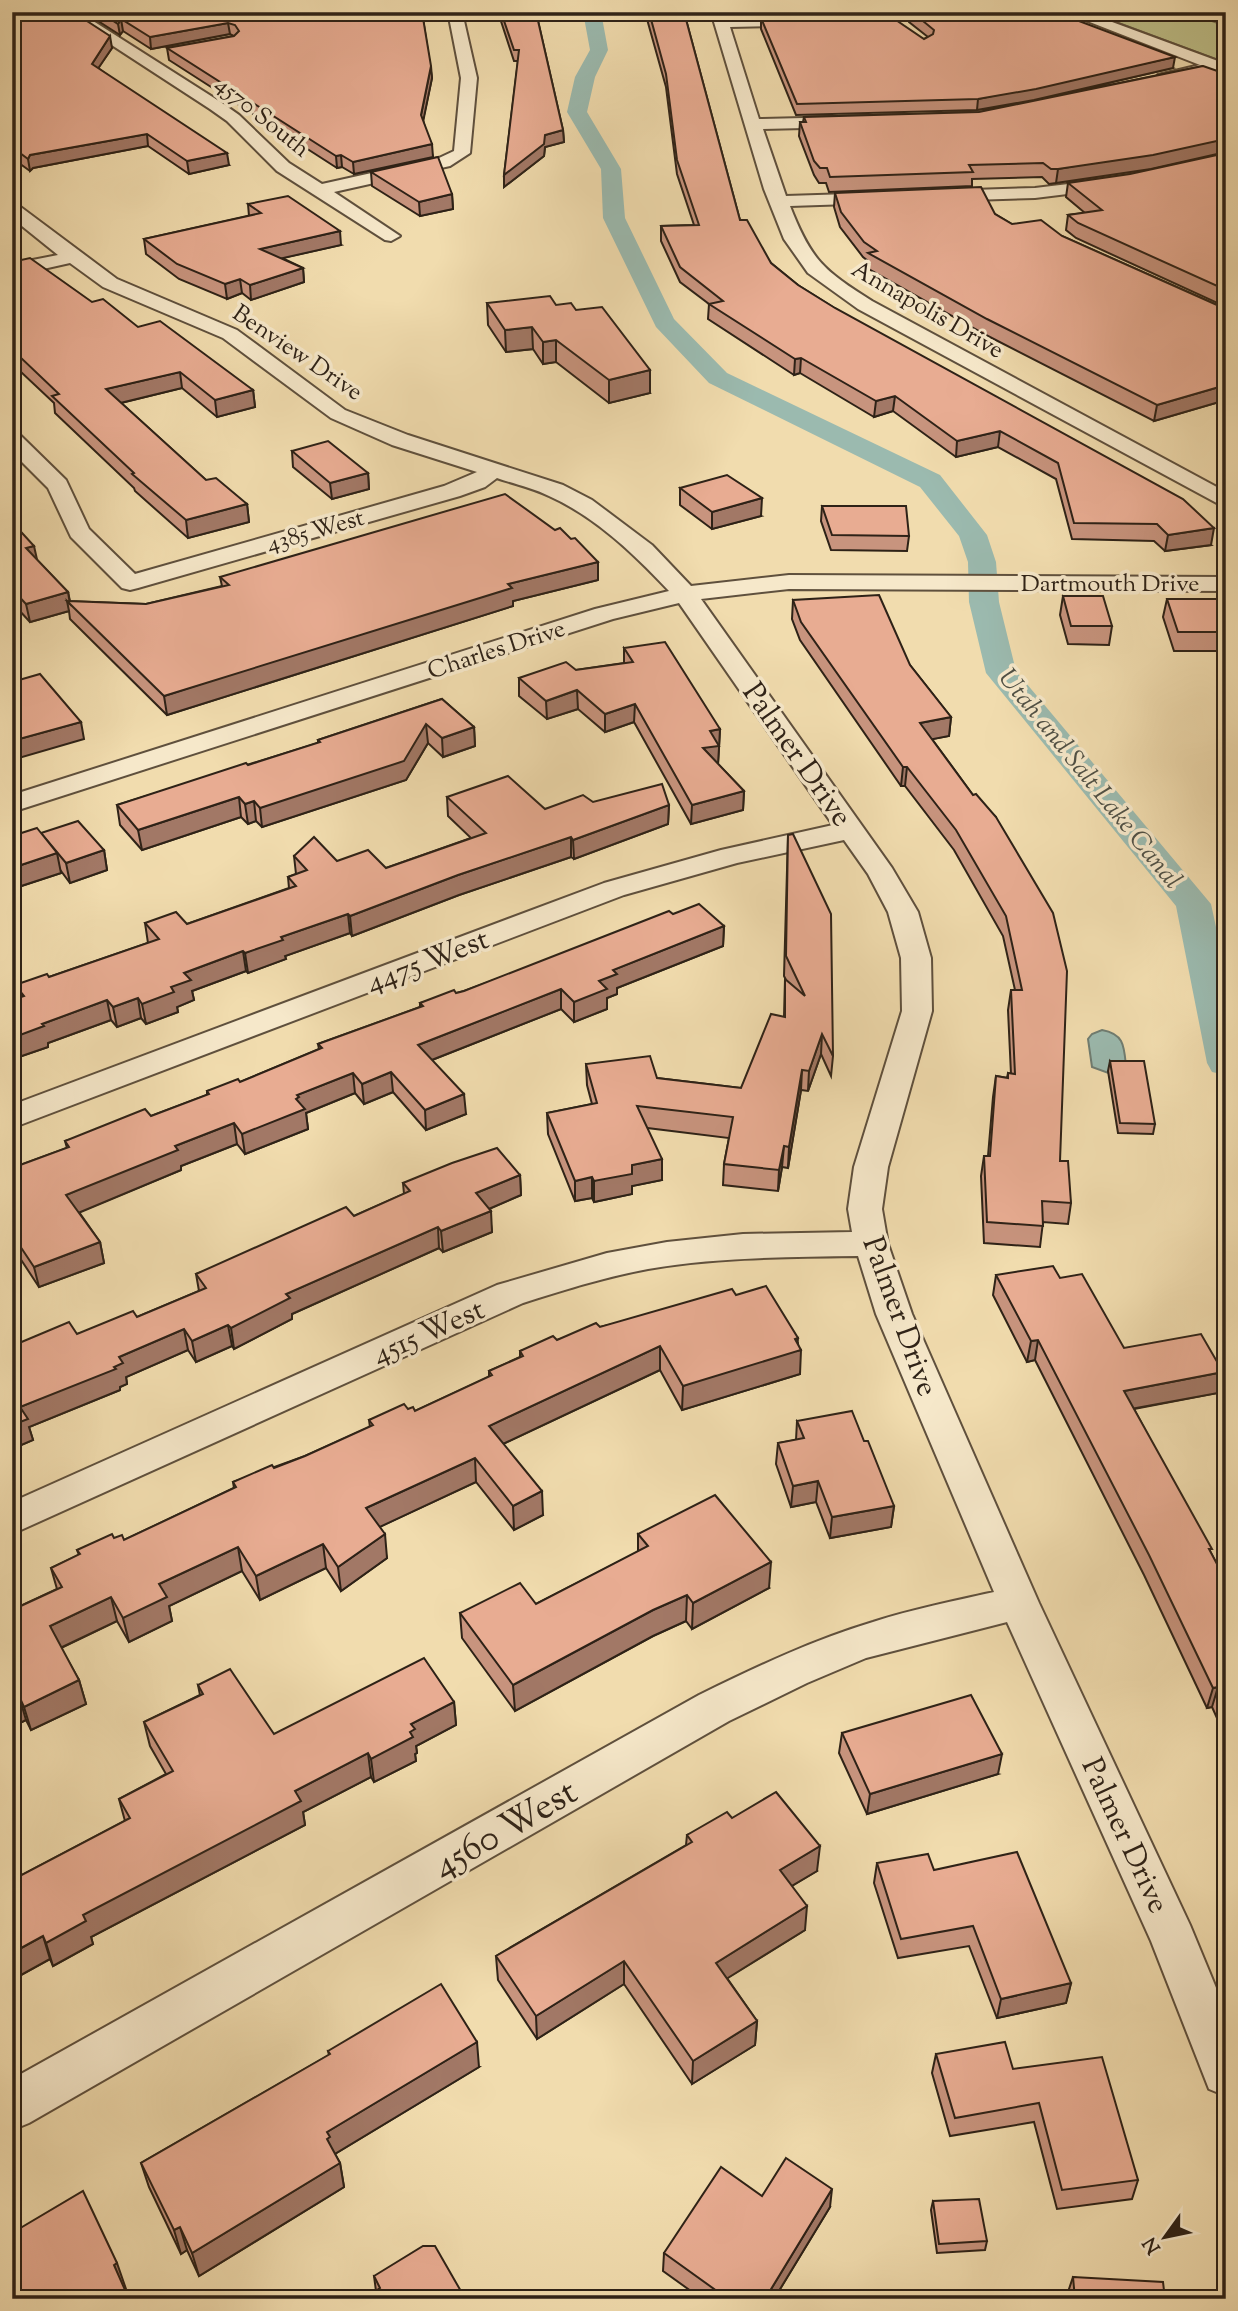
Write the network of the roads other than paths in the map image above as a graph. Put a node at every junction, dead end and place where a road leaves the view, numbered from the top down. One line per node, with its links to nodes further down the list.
1 (68, 12): 11 (street, 4570 South)
2 (455, 12): 17 (street)
3 (935, 12): 8 (street)
4 (1071, 12): 12 (street)
5 (1218, 12): 6 (main road)
6 (1226, 15)
7 (719, 18): 8 (street); 15 (street, Annapolis Drive)
8 (891, 18): 9 (street)
9 (912, 35)
10 (166, 54): 11 (street)
11 (141, 58): 17 (street, 4570 South)
12 (1221, 68): 13 (street)
13 (1151, 81)
14 (861, 121): 15 (street)
15 (752, 124): 21 (street, Annapolis Drive)
16 (1123, 182): 18 (street)
17 (318, 190): 24 (street, 4570 South)
18 (1015, 194): 20 (street); 23 (street)
19 (900, 197): 21 (street)
20 (928, 197)
21 (781, 201): 29 (street, Annapolis Drive)
22 (12, 209): 25 (street, Benview Drive)
23 (1029, 209)
24 (391, 236)
25 (72, 257): 26 (street); 28 (street, Benview Drive)
26 (12, 270)
27 (12, 440): 28 (street, 4385 West)
28 (496, 469): 32 (street, Palmer Drive)
29 (1226, 501)
30 (994, 582): 31 (street, Dartmouth Drive); 32 (street, Charles Drive)
31 (1226, 584)
32 (685, 594): 33 (street, Charles Drive); 34 (street, Palmer Drive)
33 (12, 804)
34 (850, 830): 35 (street, 4475 West); 36 (street, Palmer Drive)
35 (12, 1117)
36 (871, 1244): 37 (street, 4515 West); 38 (street, Palmer Drive)
37 (12, 1519)
38 (1019, 1603): 39 (street, Palmer Drive); 40 (street, 4560 West)
39 (1226, 2073)
40 (12, 2106)

